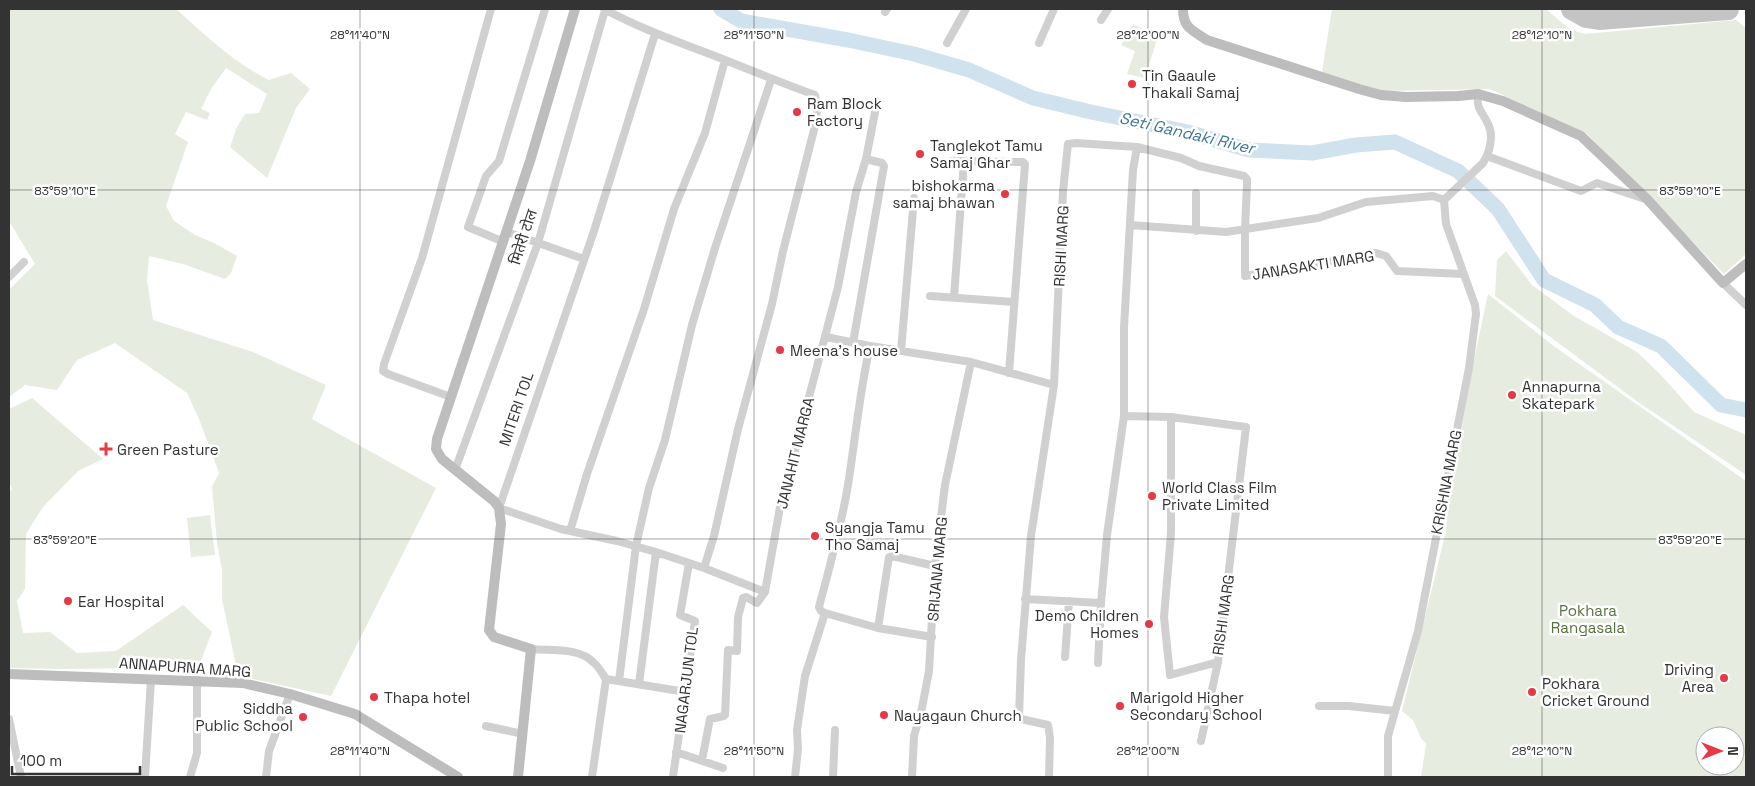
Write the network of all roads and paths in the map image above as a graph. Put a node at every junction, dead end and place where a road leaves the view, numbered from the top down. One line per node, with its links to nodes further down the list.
1 (491, 9): 48 (street)
2 (545, 9): 29 (street)
3 (575, 9): 29 (main road, मितेरी टोल)
4 (604, 9): 10 (street); 30 (street, मितेरी टोल)
5 (966, 9): 11 (street)
6 (1054, 9): 12 (street)
7 (1108, 9): 9 (street)
8 (1183, 9): 15 (main road)
9 (1101, 20)
10 (655, 34): 13 (street); 31 (street, MITERI TOL)
11 (947, 43)
12 (1039, 43)
13 (725, 60): 14 (street); 53 (street)
14 (771, 80): 54 (street); 58 (street)
15 (1478, 94): 18 (street); 25 (main road)
16 (877, 102): 19 (street, JANAHIT MARGA)
17 (1137, 147): 26 (street); 27 (street); 47 (street, RISHI MARG)
18 (1487, 156): 23 (street); 25 (street)
19 (866, 159): 41 (street, JANAHIT MARGA); 42 (street)
20 (950, 161): 21 (street)
21 (964, 161): 38 (street); 39 (street)
22 (1196, 193): 28 (street)
23 (1447, 197): 27 (street); 34 (street, KRISHNA MARG)
24 (914, 198): 44 (street)
25 (1647, 199): 36 (main road)
26 (1130, 225): 28 (street); 49 (street)
27 (1245, 229): 28 (street); 34 (street, JANASAKTI MARG)
28 (1196, 231)
29 (506, 237): 30 (street); 48 (main road, मितेरी टोल)
30 (538, 243): 31 (street); 51 (street, मितेरी टोल)
31 (584, 259): 52 (street, MITERI TOL)
32 (24, 262): 35 (street)
33 (1746, 264): 36 (main road)
34 (1463, 274): 79 (street, KRISHNA MARG)
35 (9, 277)
36 (1723, 282): 40 (street)
37 (930, 296): 38 (street)
38 (954, 297): 39 (street)
39 (1014, 302): 46 (street)
40 (1746, 305)
41 (826, 337): 42 (street); 59 (street, JANAHIT MARGA)
42 (853, 343): 43 (street)
43 (870, 346): 44 (street); 63 (street)
44 (901, 351): 45 (street)
45 (971, 362): 46 (street); 57 (street, SRIJANA MARG)
46 (1009, 373): 47 (street)
47 (1054, 385): 60 (street, RISHI MARG)
48 (451, 397): 51 (main road, मितेरी टोल)
49 (1124, 416): 50 (street, RISHI MARG); 62 (street)
50 (1172, 417): 68 (street, RISHI MARG); 68 (street, RISHI MARG)
51 (455, 470): 52 (main road)
52 (499, 508): 53 (street); 66 (main road, MITERI TOL)
53 (570, 531): 54 (street)
54 (636, 546): 55 (street); 74 (street)
55 (656, 552): 56 (street); 75 (street)
56 (689, 563): 58 (street); 76 (street, NAGARJUN TOL)
57 (935, 566): 64 (street); 65 (street, SRIJANA MARG)
58 (704, 568): 59 (street)
59 (765, 592): 86 (street)
60 (1025, 599): 61 (street); 99 (street, RISHI MARG)
61 (1069, 601): 62 (street); 67 (street)
62 (1101, 603): 69 (street)
63 (826, 613): 64 (street); 96 (street)
64 (878, 628): 65 (street)
65 (932, 637): 98 (street, SRIJANA MARG)
66 (531, 649): 72 (street); 83 (main road)
67 (1065, 657)
68 (1218, 662): 84 (street)
69 (1098, 663)
70 (9, 674): 71 (main road, ANNAPURNA MARG)
71 (151, 679): 73 (main road, ANNAPURNA MARG); 89 (street)
72 (606, 679): 74 (street); 94 (street)
73 (197, 680): 77 (main road, ANNAPURNA MARG); 90 (street)
74 (619, 681): 75 (street)
75 (640, 684): 76 (street)
76 (686, 692): 85 (street, NAGARJUN TOL)
77 (290, 694): 91 (street); 92 (main road, ANNAPURNA MARG)
78 (1319, 706): 79 (street)
79 (1394, 711): 100 (street, KRISHNA MARG)
80 (9, 719): 88 (street)
81 (486, 726): 83 (street)
82 (835, 730): 97 (street)
83 (523, 734): 93 (main road)
84 (1200, 741)
85 (676, 752): 86 (street); 95 (street, NAGARJUN TOL)
86 (702, 760): 87 (street)
87 (722, 768)
88 (20, 777)
89 (145, 777)
90 (190, 777)
91 (266, 777)
92 (458, 777)
93 (518, 777)
94 (592, 777)
95 (673, 777)
96 (795, 777)
97 (833, 777)
98 (912, 777)
99 (1049, 777)
100 (1388, 777)

